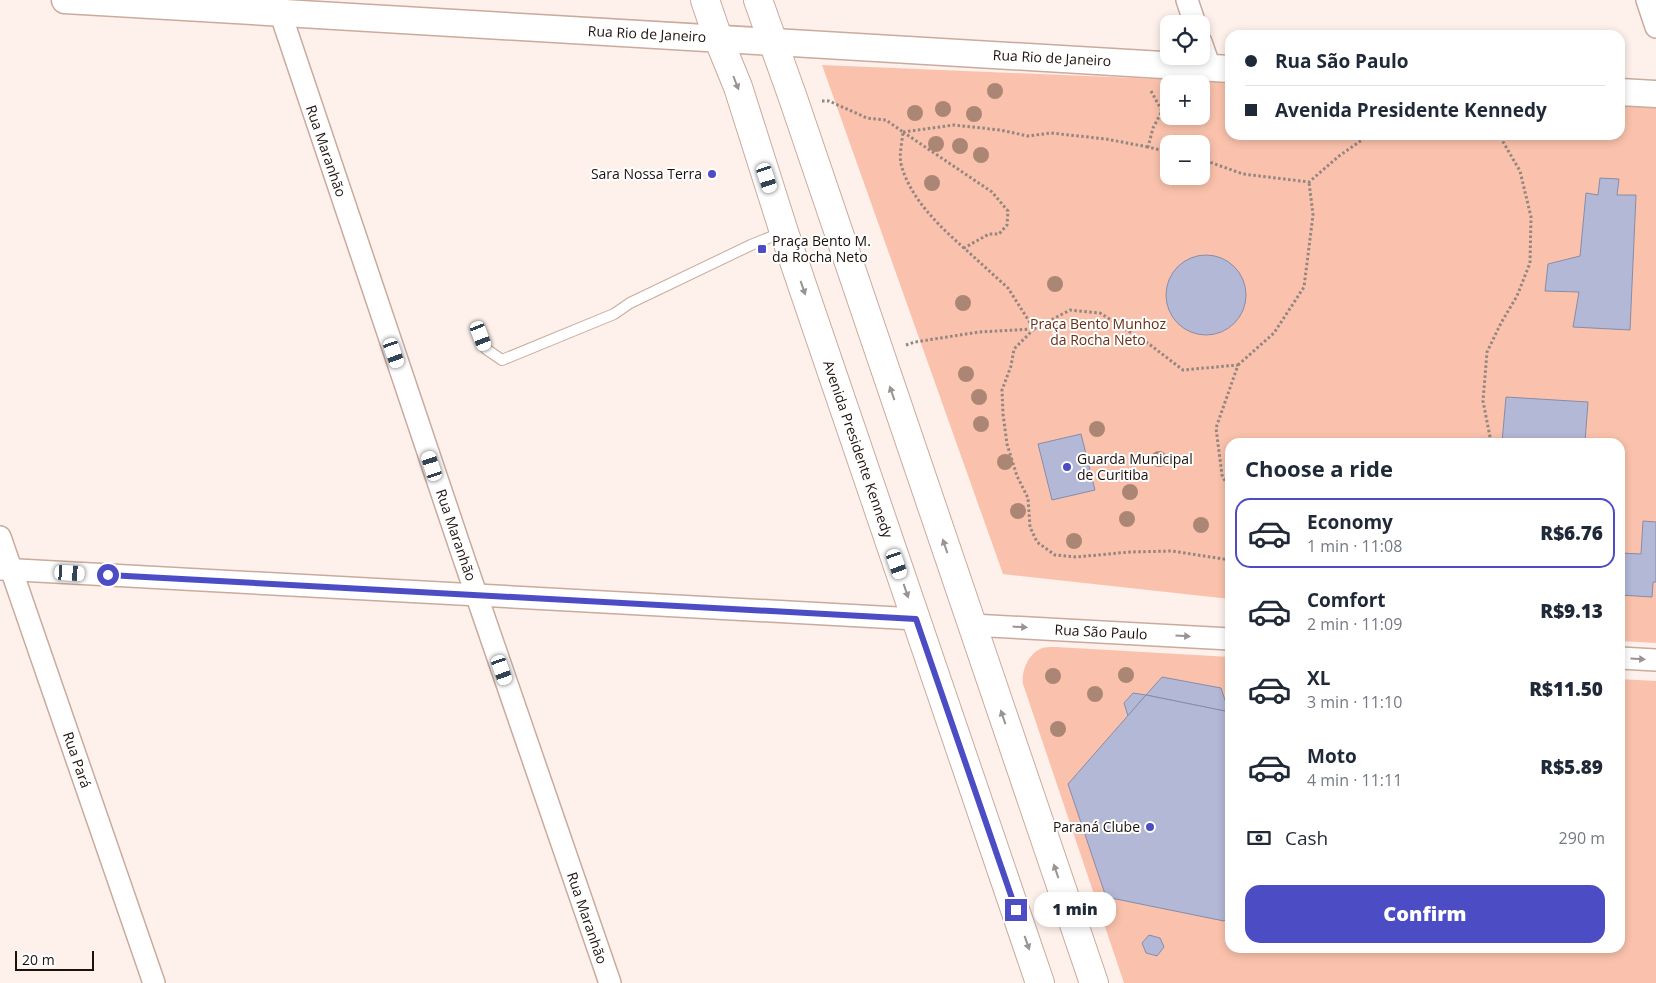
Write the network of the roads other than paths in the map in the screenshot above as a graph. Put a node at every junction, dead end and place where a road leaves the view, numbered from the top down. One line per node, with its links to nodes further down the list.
1 (65, 0): 6 (street, Rua Rio de Janeiro)
2 (705, 0): 9 (main road, Avenida Presidente Kennedy)
3 (758, 0): 10 (main road)
4 (1187, 0): 7 (street)
5 (1647, 0): 8 (street)
6 (278, 6): 9 (street, Rua Rio de Janeiro); 19 (street, Rua Maranhão)
7 (1192, 15)
8 (1656, 27)
9 (718, 38): 10 (street, Rua Rio de Janeiro); 15 (main road, Avenida Presidente Kennedy, one-way to 15)
10 (772, 42): 12 (street, Rua Rio de Janeiro); 21 (main road, one-way to 10)
11 (1210, 54): 12 (street)
12 (1220, 68)
13 (1625, 92): 14 (street)
14 (1656, 94)
15 (784, 232): 16 (lane); 20 (main road, Avenida Presidente Kennedy, one-way to 20)
16 (481, 336)
17 (0, 537): 18 (street, Rua Pará)
18 (5, 570): 19 (street); 25 (street, Rua Pará)
19 (477, 596): 20 (street); 26 (street, Rua Maranhão)
20 (916, 619): 27 (main road, Avenida Presidente Kennedy, one-way to 27)
21 (972, 625): 22 (street, Rua São Paulo, one-way to 22); 28 (main road, one-way to 21)
22 (1225, 639)
23 (1625, 658): 24 (street, one-way to 24)
24 (1656, 660)
25 (154, 983)
26 (610, 983)
27 (1040, 983)
28 (1094, 983)

